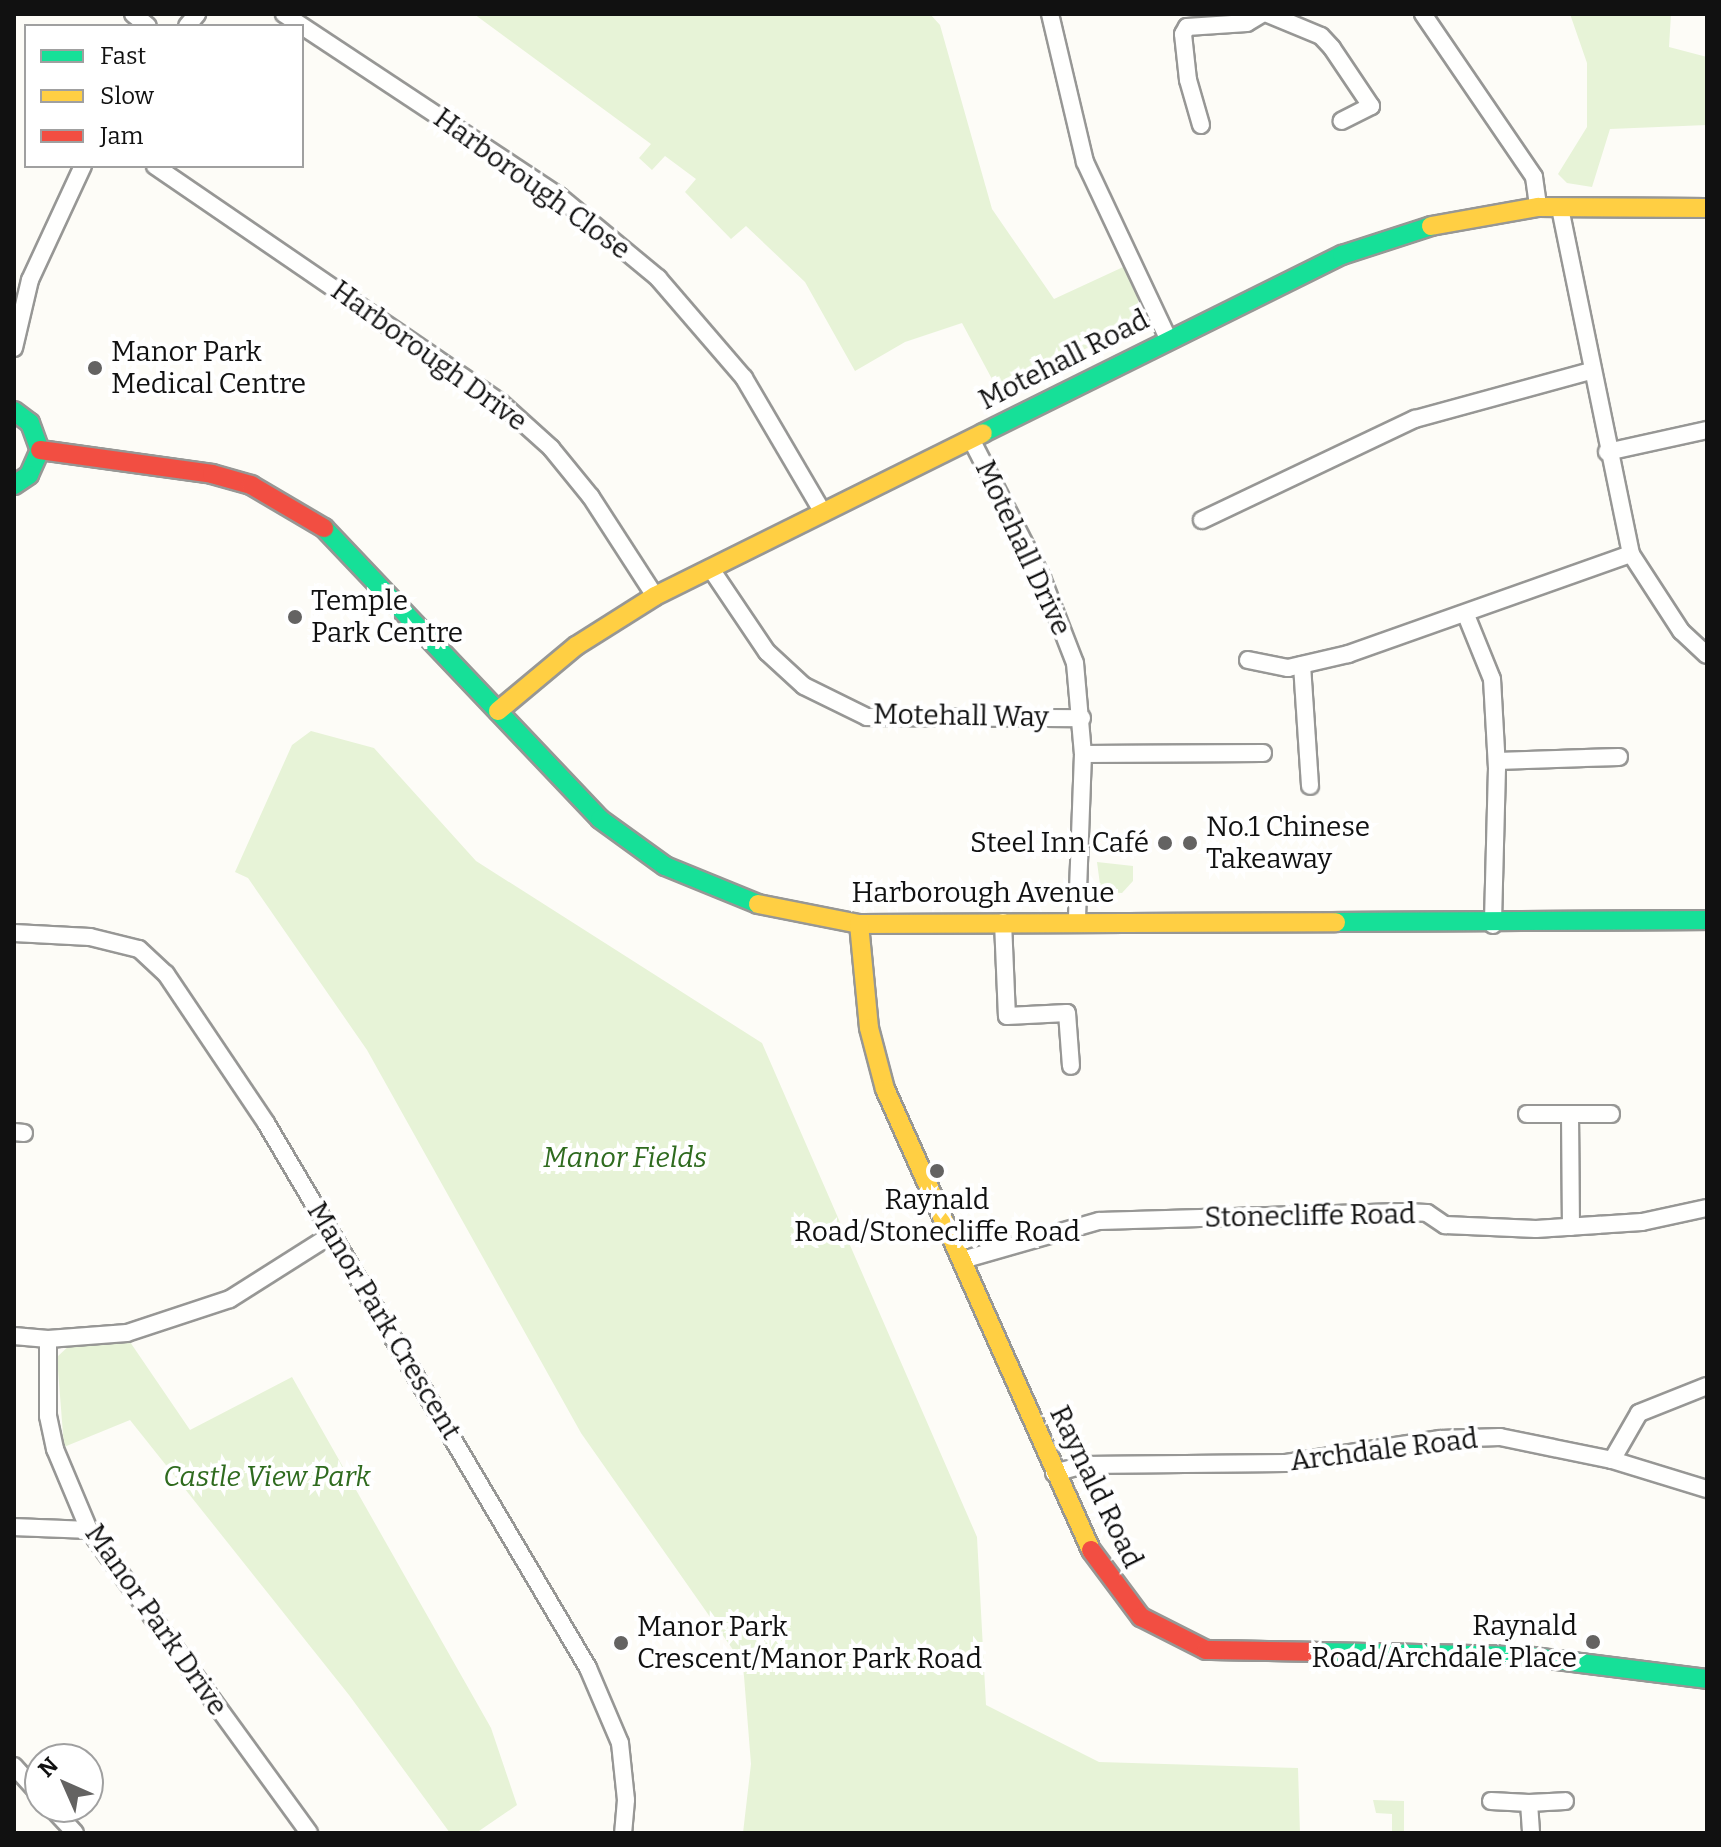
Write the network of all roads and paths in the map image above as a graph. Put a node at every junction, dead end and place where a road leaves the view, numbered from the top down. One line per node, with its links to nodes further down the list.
1 (1050, 14): 13 (street)
2 (1262, 14): 7 (street)
3 (1268, 14): 6 (street)
4 (1423, 14): 10 (street)
5 (304, 27): 22 (street, Harborough Close)
6 (1342, 121)
7 (1201, 125)
8 (82, 168): 14 (street)
9 (158, 168): 26 (street, Harborough Drive)
10 (1538, 207): 11 (street, Motehall Road); 13 (street, Motehall Road)
11 (1560, 208): 12 (street, Motehall Road); 15 (street)
12 (1707, 208)
13 (1168, 338): 18 (street, Motehall Road)
14 (14, 348)
15 (1591, 371): 20 (street); 23 (street)
16 (14, 411): 19 (street)
17 (1707, 430): 20 (street)
18 (971, 439): 22 (street, Motehall Road); 32 (street, Motehall Drive)
19 (40, 450): 21 (street); 31 (street, Harborough Avenue)
20 (1607, 452): 24 (street)
21 (14, 485)
22 (822, 511): 25 (street, Motehall Road)
23 (1202, 520)
24 (1631, 554): 27 (street); 28 (street)
25 (711, 569): 26 (street, Motehall Road); 32 (street, Motehall Way)
26 (655, 596): 31 (street, Motehall Road)
27 (1466, 615): 30 (street); 36 (street)
28 (1707, 655)
29 (1248, 660): 30 (street)
30 (1302, 665): 37 (street)
31 (498, 711): 41 (street, Harborough Avenue)
32 (1082, 718): 34 (street, Motehall Drive)
33 (1263, 753): 34 (street)
34 (1083, 754): 38 (street, Motehall Drive)
35 (1619, 757): 36 (street)
36 (1497, 761): 42 (street)
37 (1310, 786)
38 (1077, 920): 40 (street, Harborough Avenue); 42 (street, Harborough Avenue)
39 (1707, 920): 42 (street, Harborough Avenue)
40 (1003, 922): 41 (street, Harborough Avenue); 44 (street)
41 (859, 924): 51 (street, Raynald Road)
42 (1493, 925)
43 (14, 933): 50 (street, Manor Park Crescent)
44 (1071, 1066)
45 (1527, 1114): 46 (street)
46 (1570, 1114): 47 (street); 49 (street)
47 (1611, 1114)
48 (1707, 1208): 49 (street, Stonecliffe Road)
49 (1571, 1227): 51 (street, Stonecliffe Road)
50 (331, 1235): 53 (street); 65 (street, Manor Park Crescent)
51 (962, 1260): 56 (street, Raynald Road)
52 (14, 1336): 53 (street)
53 (48, 1339): 59 (street, Manor Park Drive)
54 (1707, 1386): 55 (street)
55 (1612, 1460): 56 (street, Archdale Road); 57 (street, Archdale Road)
56 (1054, 1473): 60 (street, Raynald Road)
57 (1707, 1489)
58 (14, 1527): 59 (street)
59 (89, 1530): 64 (street, Manor Park Drive)
60 (1707, 1679)
61 (1491, 1801): 63 (street)
62 (1565, 1801): 63 (street)
63 (1529, 1803): 66 (street)
64 (309, 1833)
65 (623, 1833)
66 (1531, 1833)

